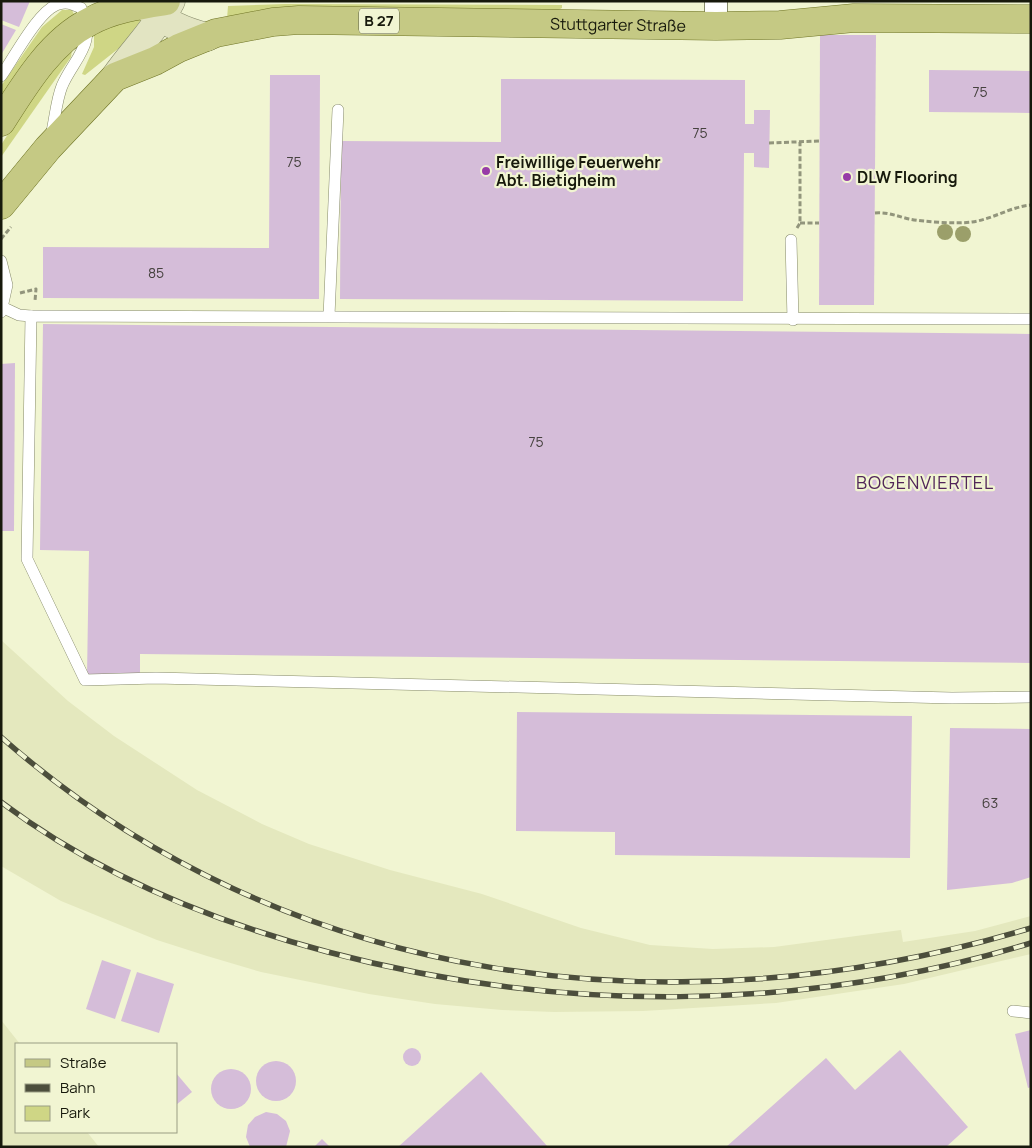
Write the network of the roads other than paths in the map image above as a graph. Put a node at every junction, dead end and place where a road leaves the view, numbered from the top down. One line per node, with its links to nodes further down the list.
1 (69, 2): 5 (lane); 7 (lane)
2 (157, 5): 5 (main road); 6 (street); 8 (street, Stuttgarter Straße)
3 (716, 14): 4 (main road, Stuttgarter Straße / B 27); 6 (main road, Stuttgarter Straße / B 27)
4 (1031, 19)
5 (87, 22): 10 (main road); 11 (lane)
6 (207, 37): 8 (main road, Stuttgarter Straße / B 27)
7 (1, 76)
8 (115, 77): 11 (main road, Stuttgarter Straße / B 27)
9 (338, 110): 17 (lane)
10 (1, 122)
11 (48, 148): 12 (main road, Stuttgarter Straße / B 27)
12 (7, 214)
13 (791, 240): 18 (lane)
14 (1, 261): 15 (lane)
15 (2, 310): 16 (lane)
16 (31, 316): 17 (lane); 20 (lane)
17 (330, 316): 18 (lane)
18 (793, 320): 19 (lane)
19 (1031, 320)
20 (1031, 697)
21 (1013, 1010): 22 (lane)
22 (1031, 1013)

